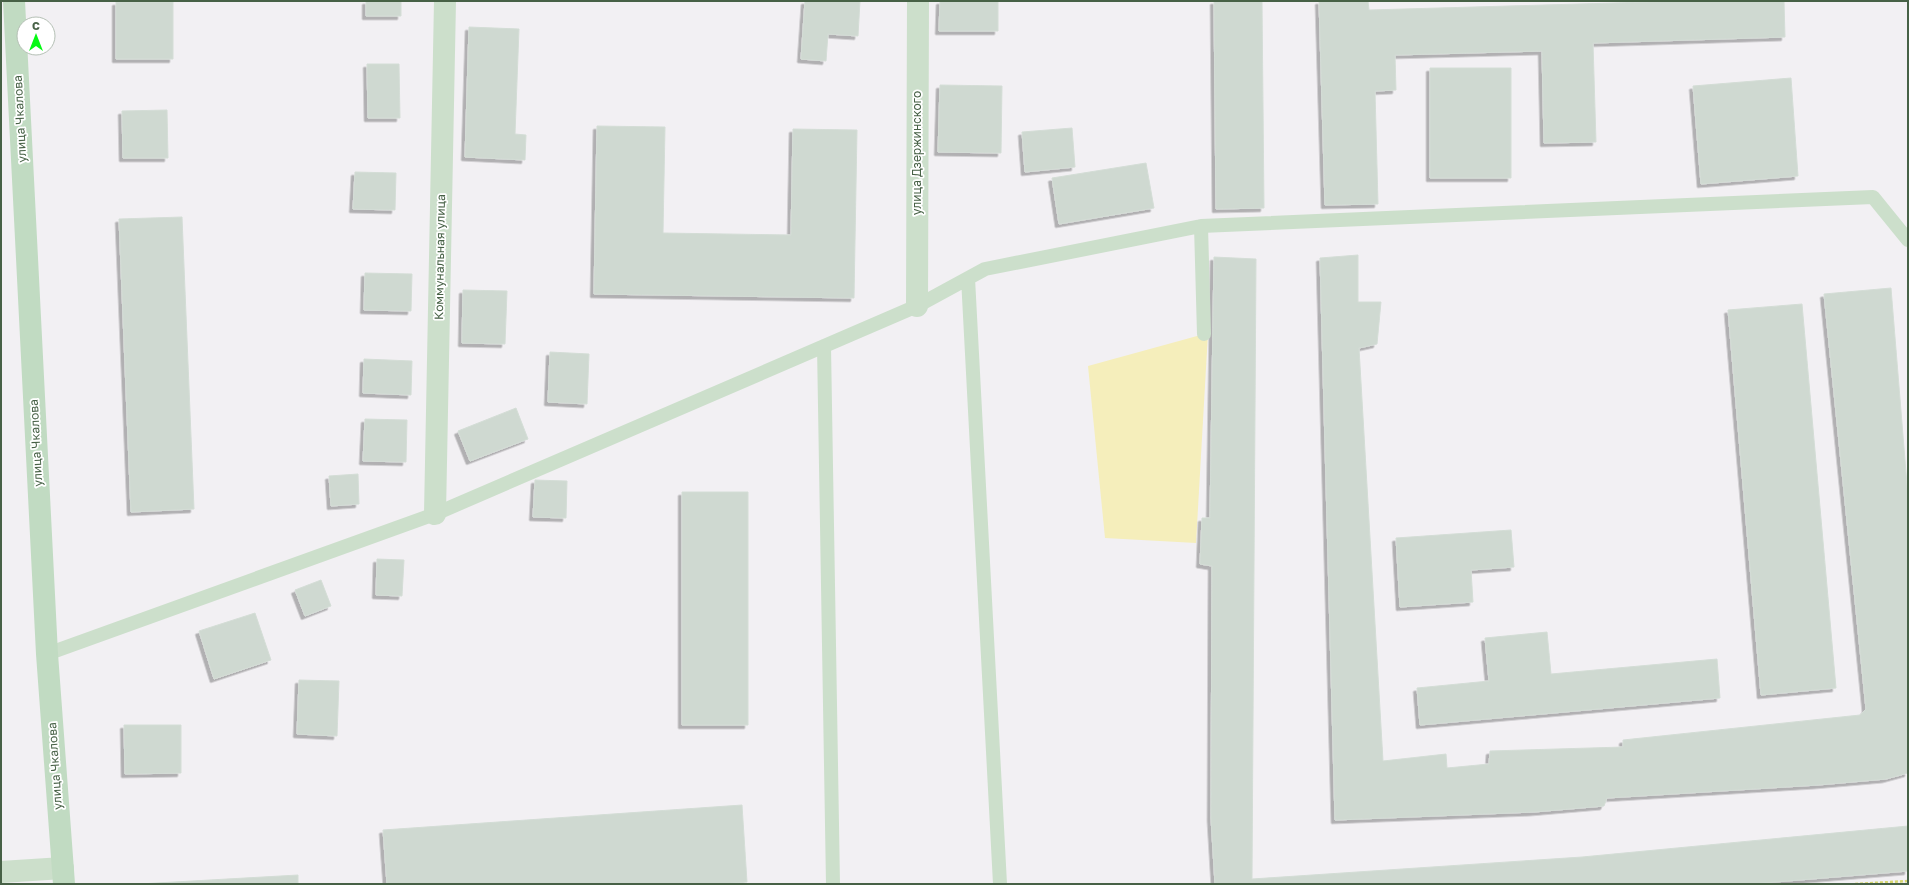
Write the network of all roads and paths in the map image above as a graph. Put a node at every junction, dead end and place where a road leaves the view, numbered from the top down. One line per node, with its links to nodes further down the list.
1 (14, 1): 11 (street, улица Чкалова)
2 (445, 1): 10 (street, Коммунальная улица)
3 (918, 1): 7 (street, улица Дзержинского)
4 (1201, 226): 5 (lane); 6 (lane); 8 (lane)
5 (1908, 240)
6 (968, 278): 7 (lane); 16 (lane)
7 (916, 306): 9 (lane)
8 (1204, 334)
9 (824, 346): 10 (lane); 15 (lane)
10 (435, 514): 11 (lane)
11 (47, 654): 13 (street, улица Чкалова)
12 (1, 872): 13 (street)
13 (64, 876)
14 (1908, 881): 17 (path)
15 (833, 884)
16 (1000, 884)
17 (1855, 884)

